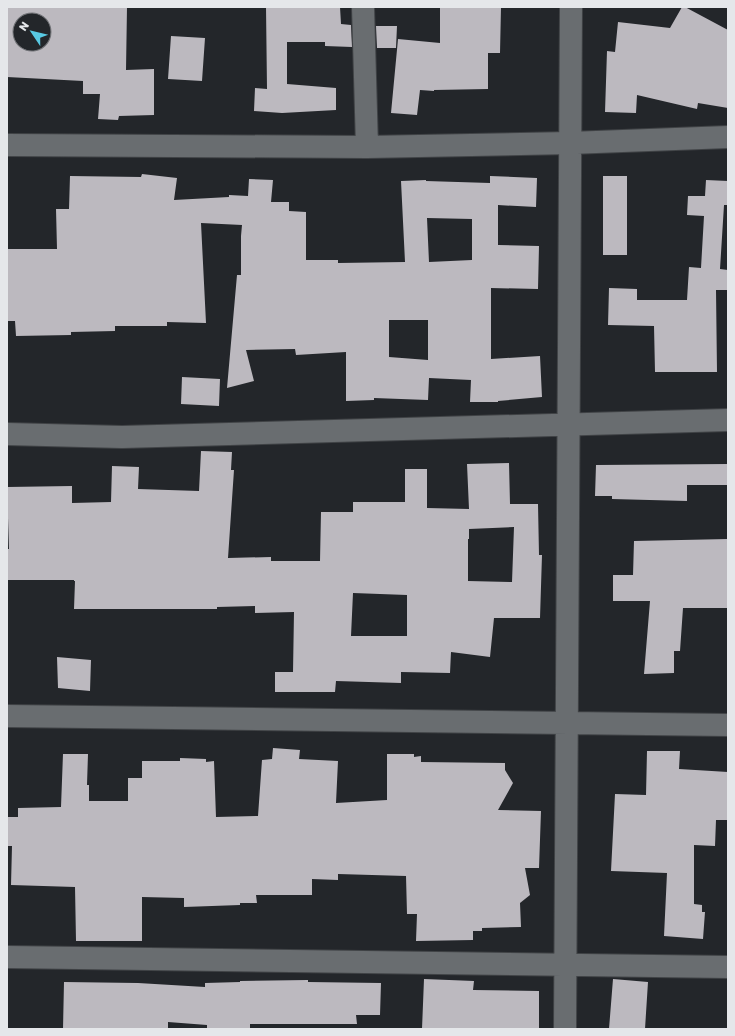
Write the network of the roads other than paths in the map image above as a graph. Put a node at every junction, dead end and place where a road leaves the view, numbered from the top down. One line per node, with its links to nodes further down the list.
1 (363, 7): 6 (street)
2 (571, 7): 4 (street)
3 (728, 137): 4 (street)
4 (570, 143): 6 (street); 8 (street)
5 (7, 145): 6 (street)
6 (366, 147)
7 (728, 420): 8 (street)
8 (569, 424): 9 (street); 11 (street)
9 (7, 434)
10 (7, 716): 11 (street)
11 (567, 723): 12 (street); 14 (street)
12 (728, 725)
13 (7, 957): 14 (street)
14 (565, 964): 15 (street); 16 (street)
15 (728, 967)
16 (565, 1029)

